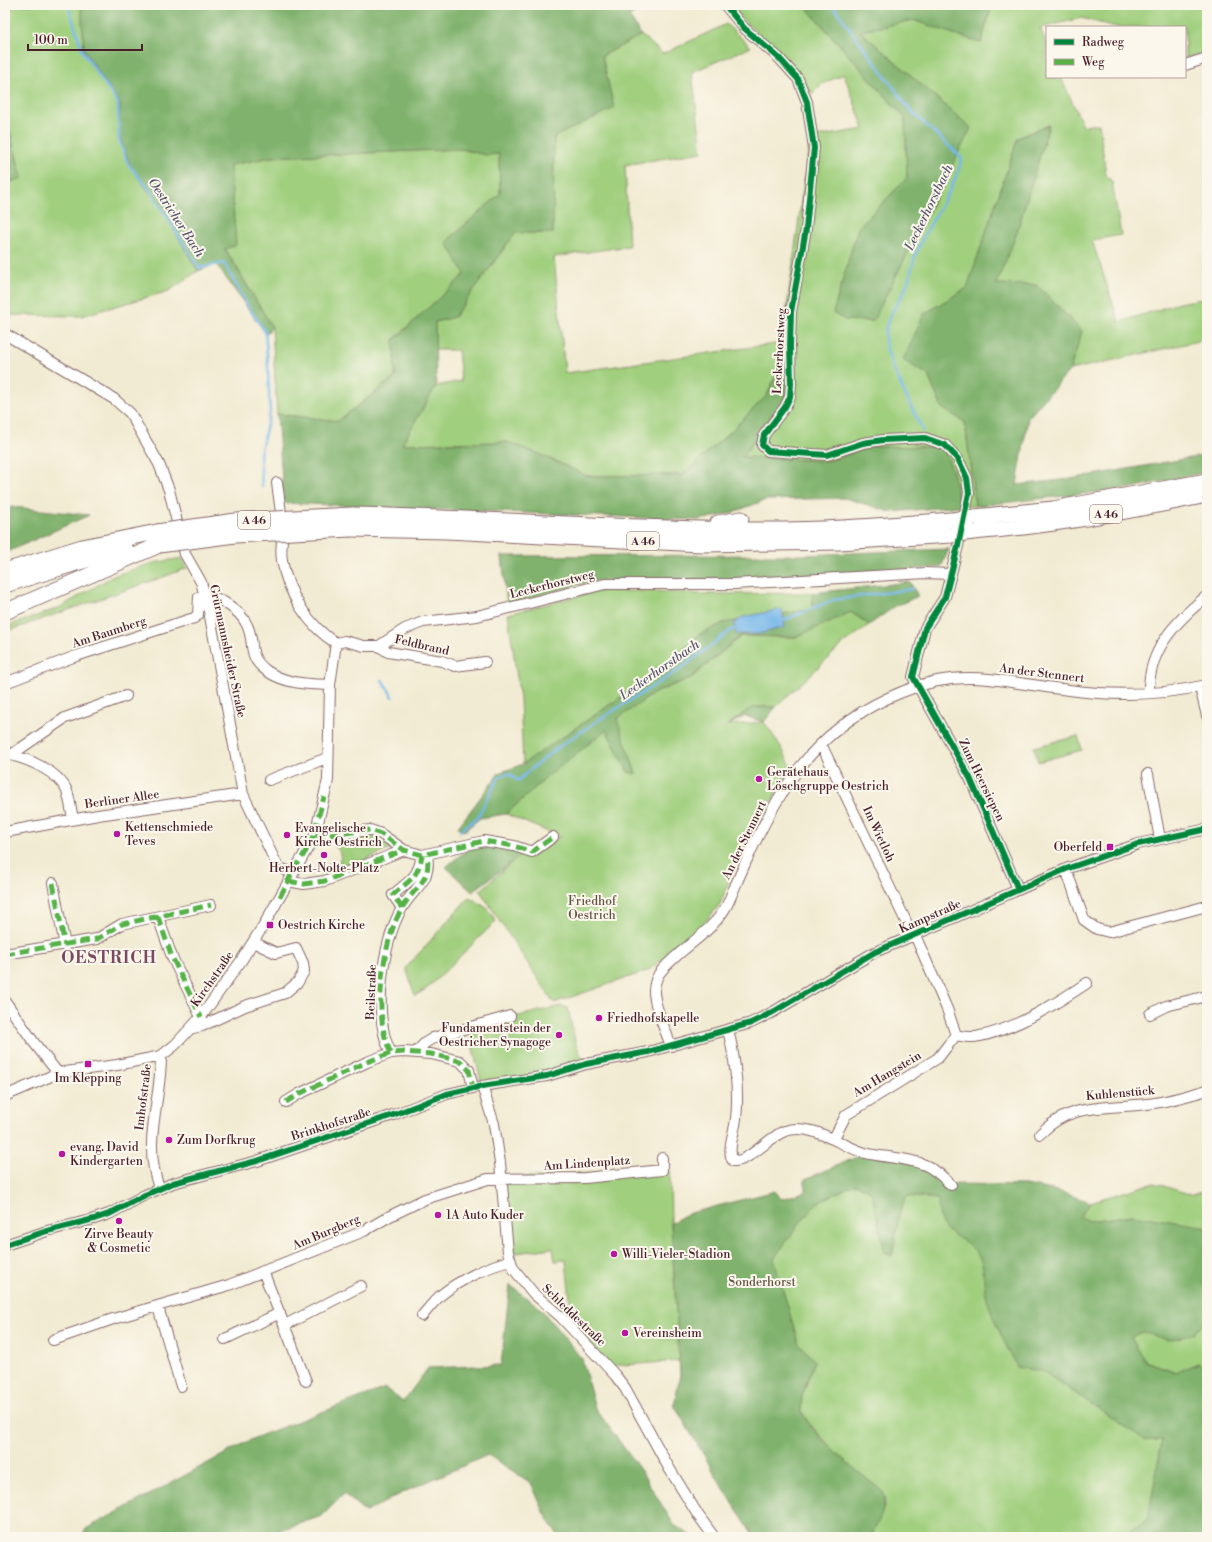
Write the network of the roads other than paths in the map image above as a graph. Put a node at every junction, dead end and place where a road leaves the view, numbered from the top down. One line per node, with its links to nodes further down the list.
1 (725, 5): 17 (street, Leckerhorstweg)
2 (1207, 58): 3 (street)
3 (1186, 65)
4 (5, 334): 19 (street, Grürmannsheider Straße)
5 (1207, 481): 11 (highway, A 46, bridge)
6 (277, 483): 22 (street)
7 (1207, 495): 13 (highway, A 46)
8 (880, 518): 11 (highway)
9 (741, 519): 12 (highway)
10 (351, 522): 12 (highway, A 46); 13 (highway, A 46, bridge); 15 (highway, A 46, bridge)
11 (918, 522): 12 (highway, A 46)
12 (666, 528)
13 (1005, 530): 14 (highway)
14 (1043, 532)
15 (158, 538): 16 (highway, A 46); 18 (highway, A 46); 21 (highway)
16 (5, 571)
17 (950, 574): 23 (street, Leckerhorstweg); 27 (street, Leckerhorstweg)
18 (5, 585)
19 (205, 596): 25 (street, Am Baumberg); 26 (street); 37 (street, Grürmannsheider Straße)
20 (1207, 596): 29 (street)
21 (5, 612)
22 (336, 643): 23 (street); 26 (street, Kirchstraße)
23 (379, 646): 24 (street, Feldbrand)
24 (485, 662)
25 (5, 683)
26 (330, 685): 34 (street, Kirchstraße)
27 (918, 685): 29 (street, An der Stennert); 32 (street, An der Stennert); 49 (street, Zum Heersiepen)
28 (1203, 686): 29 (street, An der Stennert); 31 (street)
29 (1149, 692)
30 (126, 696): 33 (street)
31 (1207, 716)
32 (821, 744): 54 (street, Im Wietloh); 67 (street, An der Stennert)
33 (8, 754): 38 (street)
34 (327, 758): 36 (street); 41 (street, Kirchstraße)
35 (1148, 774): 43 (street)
36 (269, 780)
37 (243, 794): 38 (street, Berliner Allee); 47 (street, Grürmannsheider Straße)
38 (73, 819): 40 (street, Berliner Allee)
39 (1207, 829): 43 (street, Kampstraße)
40 (5, 832)
41 (315, 835): 44 (street); 47 (street, Kirchstraße)
42 (553, 837): 45 (street)
43 (1160, 839): 46 (street, Kampstraße)
44 (404, 850): 45 (street); 47 (street)
45 (427, 855): 52 (street, Beilstraße); 52 (street)
46 (1066, 869): 49 (street, Kampstraße); 51 (street)
47 (290, 877): 55 (street, Kirchstraße)
48 (53, 883): 56 (street)
49 (1018, 889): 54 (street, Kampstraße)
50 (211, 905): 53 (street)
51 (1207, 906)
52 (402, 908): 69 (street, Beilstraße)
53 (158, 917): 56 (street); 63 (street)
54 (914, 936): 65 (street, Kampstraße); 66 (street)
55 (253, 942): 63 (street, Kirchstraße); 64 (street)
56 (64, 946): 57 (street)
57 (5, 954)
58 (1087, 983): 66 (street)
59 (1207, 996): 61 (street)
60 (5, 1001): 71 (street)
61 (1150, 1014)
62 (510, 1016): 68 (street)
63 (201, 1017): 64 (street, Kirchstraße)
64 (193, 1028): 70 (street, Kirchstraße)
65 (728, 1030): 67 (street, Kampstraße); 77 (street)
66 (956, 1035): 77 (street, Am Hangstein)
67 (671, 1046): 72 (street, Brinkhofstraße)
68 (416, 1052): 69 (street); 72 (street)
69 (391, 1053): 75 (street)
70 (161, 1056): 71 (street, Kirchstraße); 81 (street, Imhofstraße)
71 (58, 1073): 74 (street, Kirchstraße)
72 (477, 1087): 79 (street, Schleddestraße); 81 (street, Brinkhofstraße)
73 (1207, 1090): 76 (street, Kuhlenstück)
74 (5, 1096)
75 (286, 1102)
76 (1040, 1134)
77 (834, 1138): 80 (street)
78 (662, 1158): 79 (street, Am Lindenplatz)
79 (502, 1177): 83 (street, Schleddestraße); 84 (street, Am Burgberg)
80 (951, 1185)
81 (159, 1188): 82 (street, Brinkhofstraße)
82 (5, 1245)
83 (510, 1261): 88 (street); 94 (street, Schleddestraße)
84 (263, 1271): 86 (street, Am Burgberg); 87 (street)
85 (361, 1286): 89 (street)
86 (158, 1307): 91 (street, Am Burgberg); 93 (street)
87 (280, 1313): 89 (street); 90 (street)
88 (422, 1316)
89 (285, 1325): 92 (street)
90 (226, 1339)
91 (52, 1340)
92 (306, 1381)
93 (181, 1386)
94 (714, 1537)

